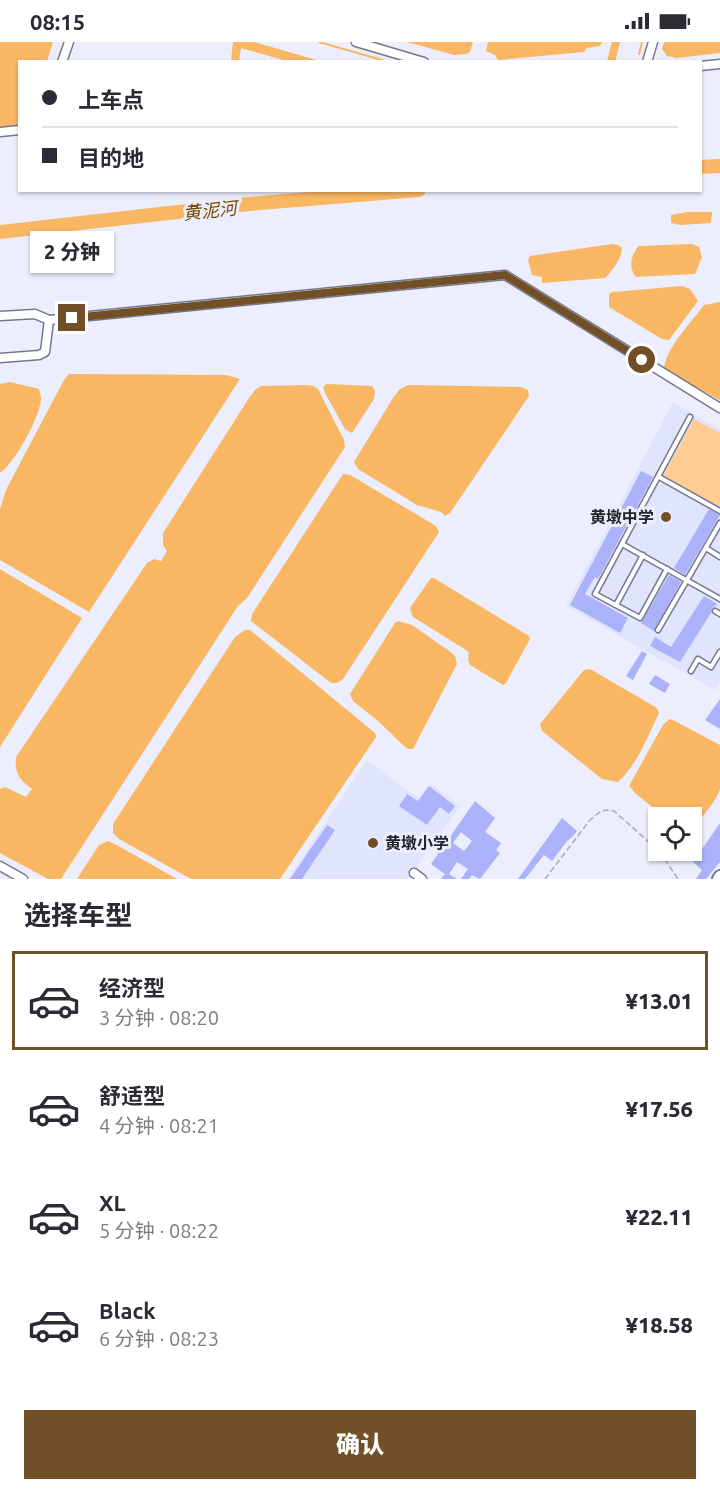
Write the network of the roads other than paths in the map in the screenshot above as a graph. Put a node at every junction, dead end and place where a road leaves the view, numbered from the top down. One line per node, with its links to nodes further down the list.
1 (69, 42): 4 (street)
2 (356, 42): 5 (street)
3 (653, 42): 6 (street)
4 (63, 60)
5 (417, 60)
6 (648, 60)
7 (720, 64): 8 (street)
8 (702, 66)
9 (18, 130): 10 (street)
10 (0, 132)
11 (0, 316): 12 (street)
12 (49, 320): 13 (street); 14 (street)
13 (0, 358)
14 (720, 408)
15 (690, 417): 16 (lane)
16 (659, 477): 17 (lane); 19 (lane)
17 (720, 511)
18 (720, 523): 20 (lane)
19 (622, 544): 21 (lane); 26 (lane)
20 (706, 548): 22 (lane); 24 (lane)
21 (643, 555): 23 (lane); 26 (lane)
22 (720, 557)
23 (667, 569): 24 (lane); 26 (lane)
24 (687, 580): 25 (lane); 29 (lane)
25 (720, 599)
26 (615, 605)
27 (715, 611): 28 (lane)
28 (720, 614)
29 (658, 630)
30 (720, 652): 31 (lane)
31 (691, 671)
32 (0, 866): 33 (street)
33 (23, 879)

